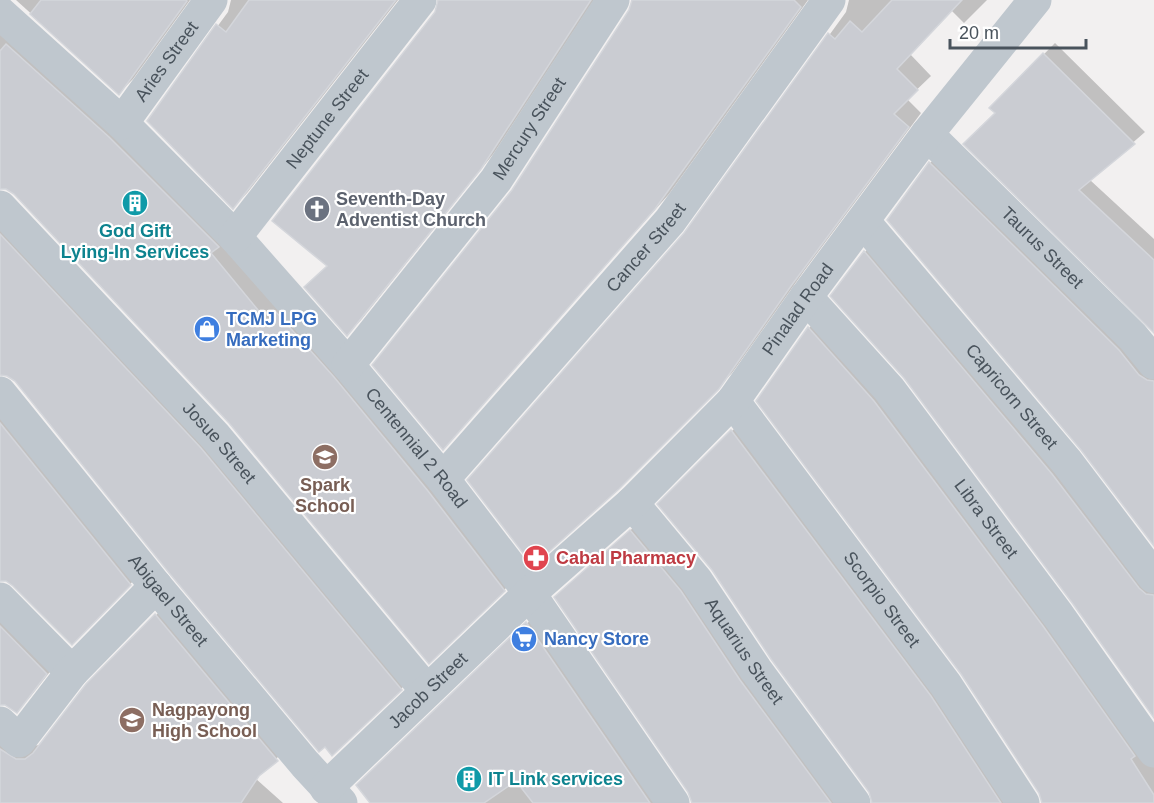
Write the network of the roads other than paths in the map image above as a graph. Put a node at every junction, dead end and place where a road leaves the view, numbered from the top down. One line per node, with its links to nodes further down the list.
1 (211, 0): 7 (street, Aries Street)
2 (420, 0): 11 (street, Neptune Street)
3 (613, 0): 14 (street, Mercury Street)
4 (829, 0): 17 (street, Cancer Street)
5 (1035, 0): 8 (street, Pinalad Road)
6 (4, 11): 7 (street, Centennial 2 Road)
7 (122, 123): 11 (street, Centennial 2 Road)
8 (927, 134): 10 (street, Pinalad Road); 13 (street, Taurus Street)
9 (0, 207): 24 (street, Josue Street)
10 (863, 221): 12 (street, Pinalad Road); 19 (street, Capricorn Street)
11 (235, 237): 14 (street, Centennial 2 Road)
12 (806, 297): 16 (street, Pinalad Road); 26 (street, Libra Street)
13 (1154, 363)
14 (348, 365): 17 (street, Centennial 2 Road)
15 (0, 393): 20 (street, Abigael Street)
16 (733, 401): 18 (street, Pinalad Road); 30 (street, Scorpio Street)
17 (443, 479): 21 (street, Centennial 2 Road)
18 (632, 502): 21 (street, Pinalad Road); 29 (street, Aquarius Street)
19 (1154, 577)
20 (156, 586): 23 (street); 27 (street, Abigael Street)
21 (530, 593): 24 (street, Jacob Street); 28 (street, Centennial 2 Road)
22 (0, 599): 23 (street)
23 (72, 672): 25 (street)
24 (427, 691): 27 (street, Jacob Street)
25 (9, 732)
26 (1154, 751)
27 (334, 796)
28 (674, 803)
29 (854, 803)
30 (1023, 803)

